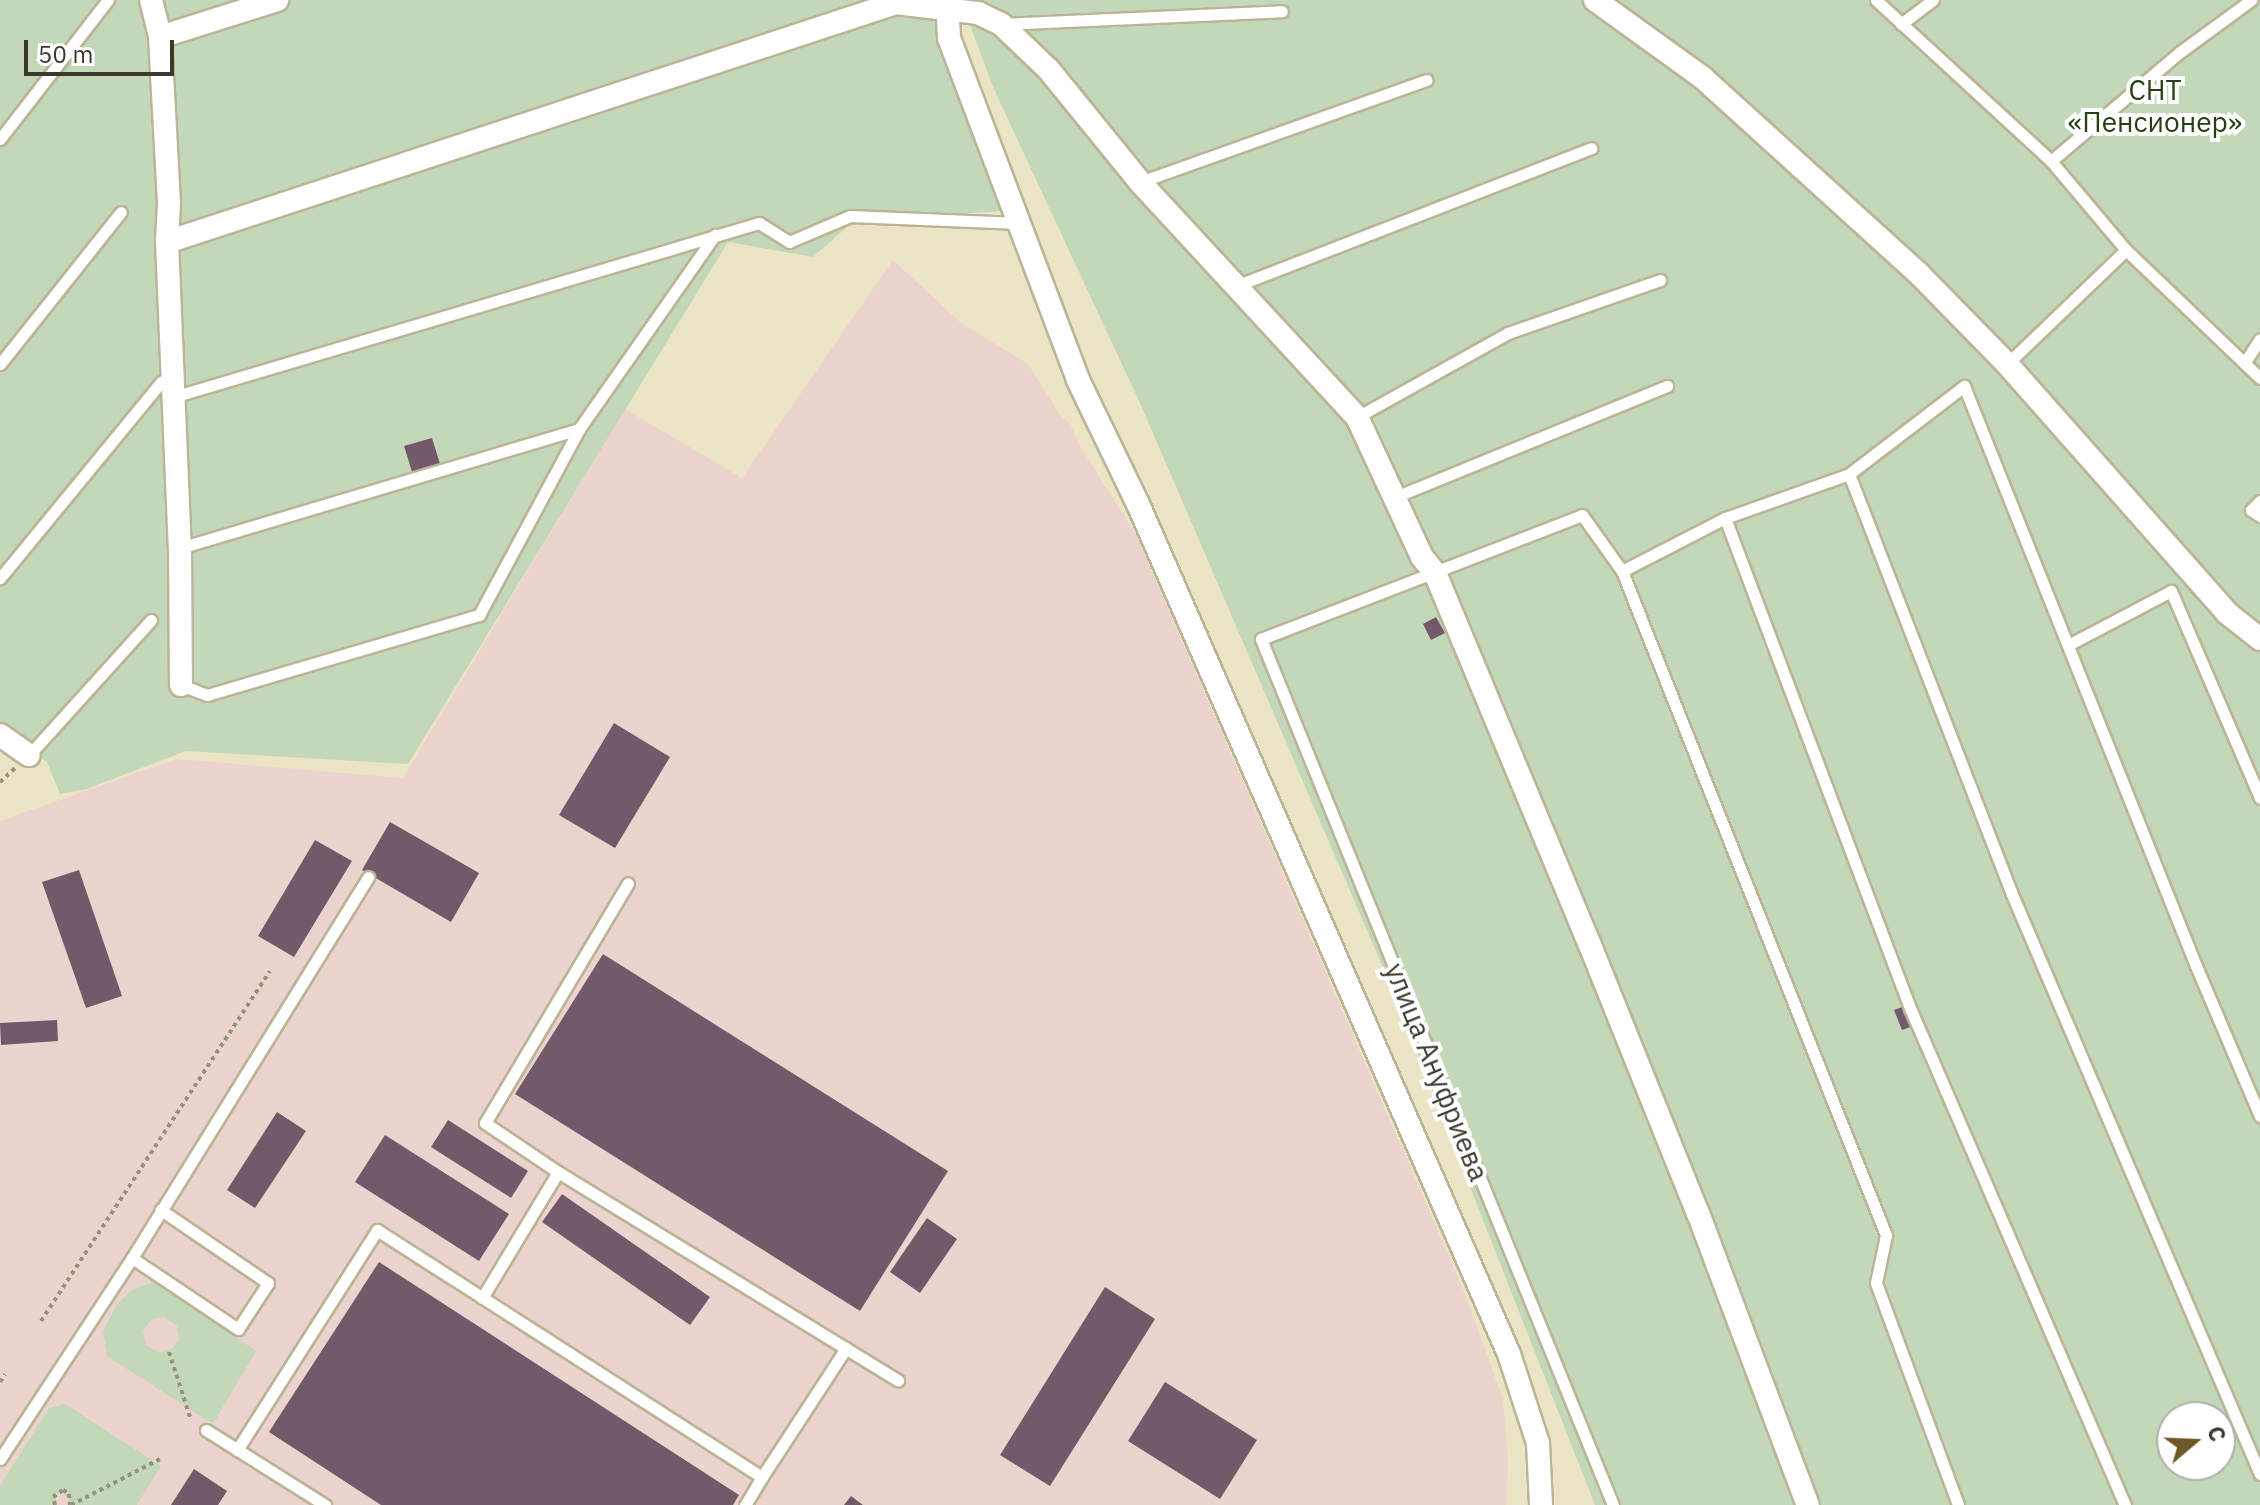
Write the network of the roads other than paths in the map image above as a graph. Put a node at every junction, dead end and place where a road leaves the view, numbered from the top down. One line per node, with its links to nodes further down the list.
1 (108, 0): 14 (lane)
2 (151, 0): 12 (street)
3 (277, 0): 12 (street)
4 (1595, 0): 28 (street)
5 (1876, 0): 11 (lane)
6 (1933, 0): 11 (lane)
7 (2251, 0): 16 (lane)
8 (948, 4): 10 (street); 19 (street); 21 (street)
9 (1282, 11): 10 (lane)
10 (1001, 24): 17 (street)
11 (1901, 24): 16 (lane)
12 (160, 37): 21 (street)
13 (1426, 80): 17 (lane)
14 (0, 139)
15 (1591, 148): 24 (lane)
16 (2051, 161): 22 (lane)
17 (1140, 182): 24 (street)
18 (121, 212): 27 (lane)
19 (1019, 223): 20 (lane); 66 (street)
20 (715, 235): 31 (lane); 33 (lane)
21 (167, 242): 31 (street)
22 (2126, 250): 26 (lane); 28 (lane)
23 (1660, 280): 32 (lane)
24 (1235, 286): 32 (street)
25 (2260, 339): 26 (lane)
26 (2245, 362): 29 (lane)
27 (0, 364)
28 (2007, 364): 44 (street)
29 (2260, 378)
30 (1667, 386): 35 (lane)
31 (167, 390): 39 (street); 42 (lane)
32 (1357, 417): 35 (street)
33 (579, 429): 39 (lane); 46 (lane)
34 (1849, 474): 38 (lane); 45 (lane); 62 (lane)
35 (1395, 497): 41 (street)
36 (2260, 501): 37 (lane)
37 (2260, 516)
38 (1725, 518): 40 (lane); 70 (lane)
39 (180, 548): 46 (street)
40 (1622, 571): 41 (lane); 69 (lane)
41 (1435, 573): 67 (lane, улица Ануфриева); 68 (street)
42 (0, 578)
43 (151, 620): 48 (lane)
44 (2260, 639)
45 (2068, 645): 49 (lane); 52 (lane)
46 (181, 685)
47 (0, 735): 48 (street)
48 (29, 755)
49 (2260, 798)
50 (368, 877): 54 (lane)
51 (628, 883): 53 (lane)
52 (2260, 1116)
53 (558, 1172): 56 (lane); 57 (lane)
54 (161, 1210): 55 (lane); 55 (lane)
55 (132, 1258): 61 (lane)
56 (482, 1298): 60 (lane); 63 (lane)
57 (846, 1348): 58 (lane); 63 (lane)
58 (898, 1380)
59 (206, 1430): 60 (lane)
60 (237, 1450): 64 (lane)
61 (0, 1459)
62 (2260, 1474)
63 (762, 1477): 65 (lane)
64 (325, 1505)
65 (745, 1505)
66 (1541, 1505)
67 (1613, 1505)
68 (1808, 1505)
69 (1958, 1505)
70 (2125, 1505)

